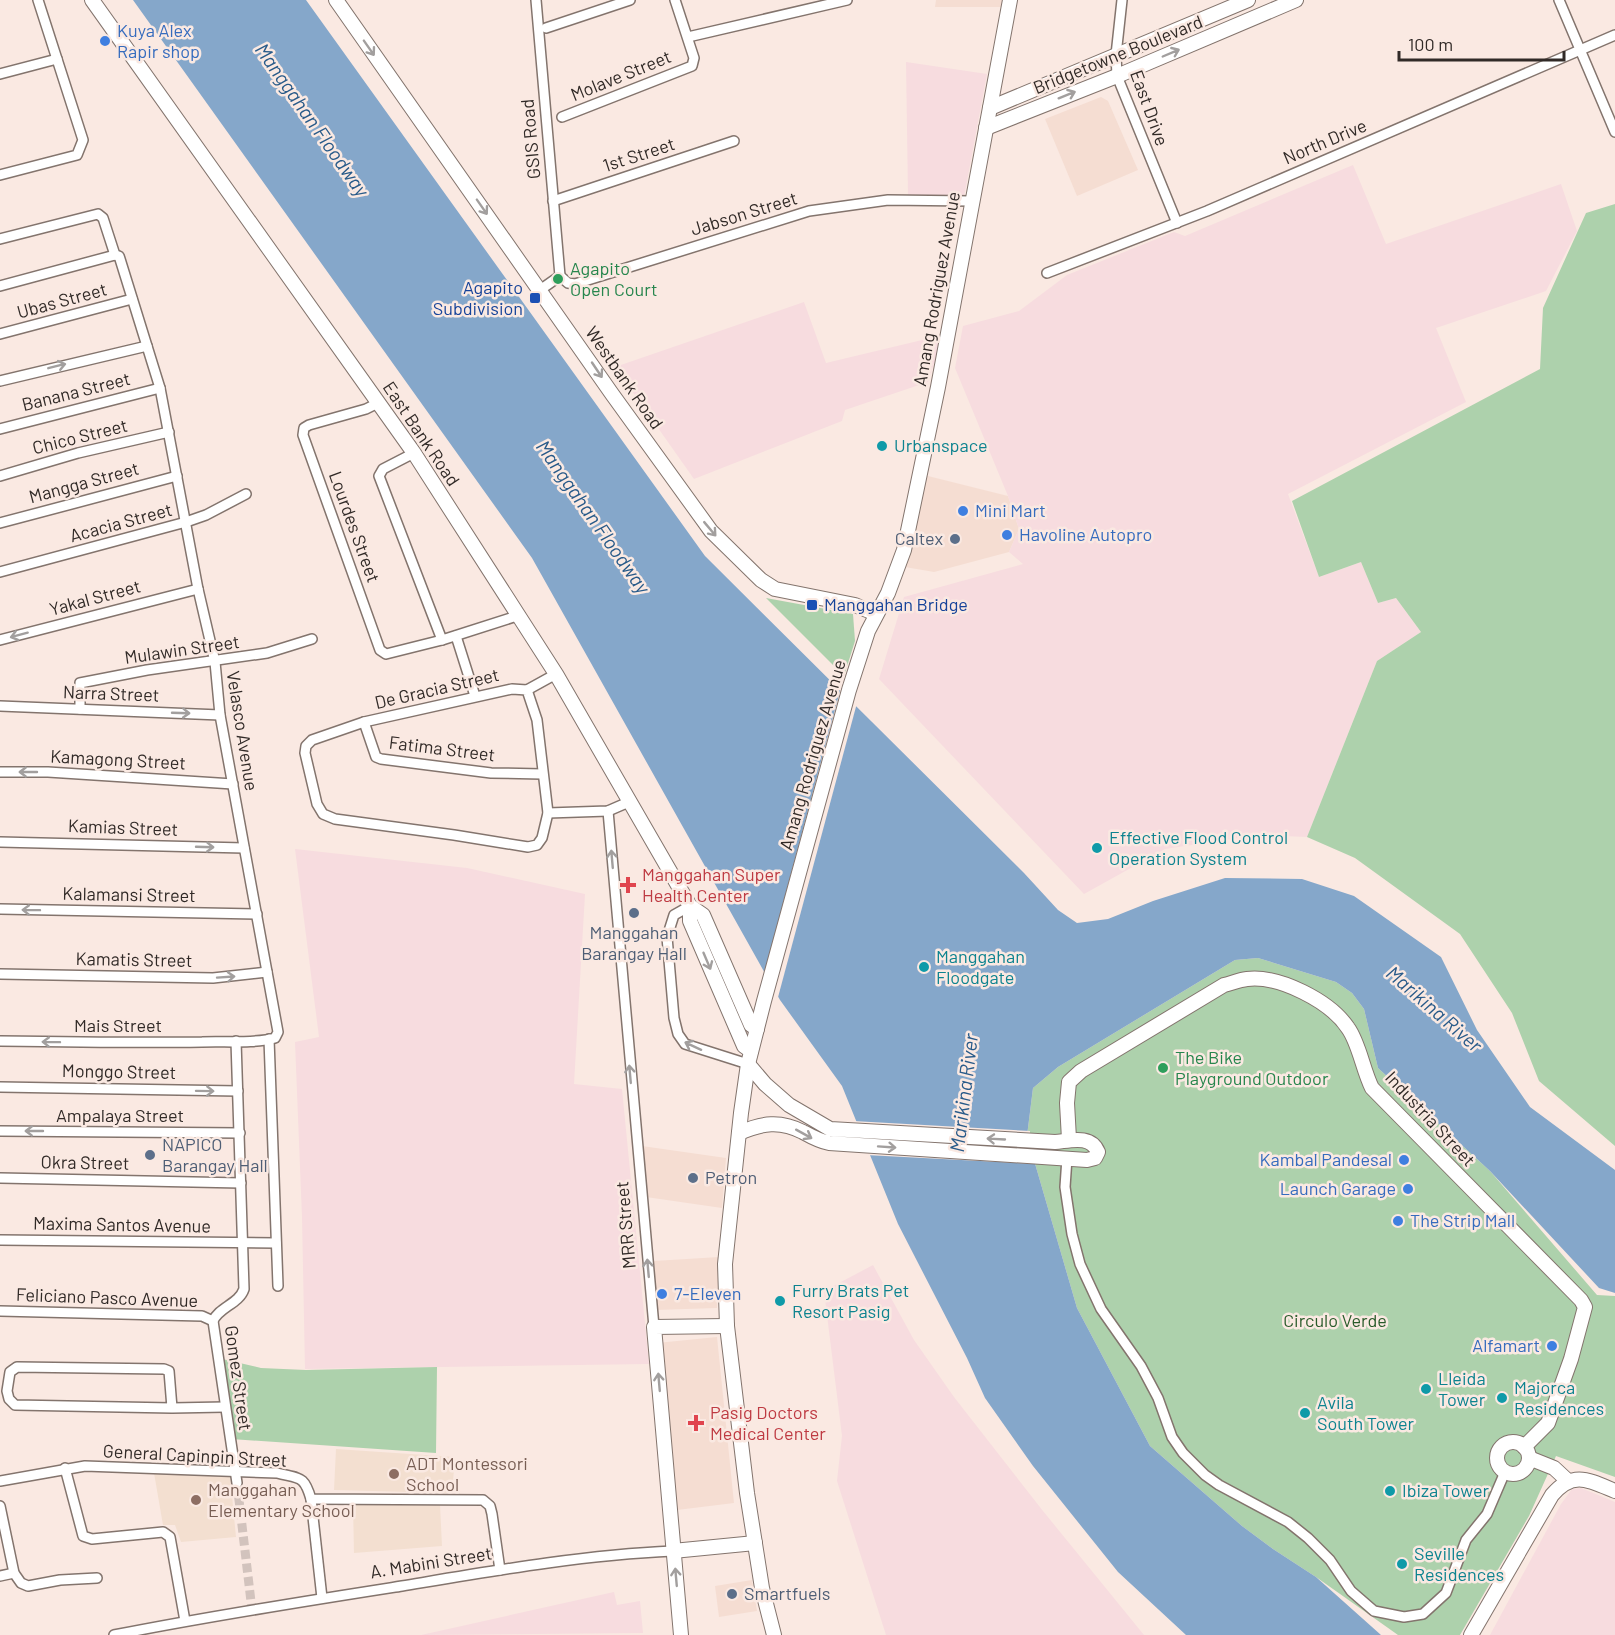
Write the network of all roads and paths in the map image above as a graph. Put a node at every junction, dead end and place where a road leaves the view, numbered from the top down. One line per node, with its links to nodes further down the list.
1 (38, 0): 18 (street)
2 (92, 0): 41 (street, East Bank Road)
3 (336, 0): 35 (street, Westbank Road, one-way to 35)
4 (536, 0): 27 (street, GSIS Road)
5 (630, 0): 13 (street)
6 (675, 0): 15 (street)
7 (846, 0): 15 (street)
8 (1010, 0): 21 (street, Amang Rodriguez Avenue)
9 (1122, 0): 17 (street, East Drive)
10 (1248, 0): 17 (street, Bridgetowne Boulevard)
11 (1296, 0): 20 (street, Bridgetowne Boulevard, one-way to 11)
12 (1559, 0): 16 (street)
13 (546, 28)
14 (1615, 35): 16 (street, North Drive)
15 (688, 38): 22 (street, Molave Street)
16 (1580, 50): 24 (street); 29 (street, North Drive)
17 (1116, 55): 20 (street, East Drive); 21 (street, Bridgetowne Boulevard)
18 (57, 59): 19 (street); 26 (street)
19 (0, 74)
20 (1117, 76): 23 (street, Bridgetowne Boulevard, one-way to 20); 29 (street, East Drive)
21 (990, 108): 23 (street, Amang Rodriguez Avenue)
22 (562, 117)
23 (986, 128): 28 (street, Amang Rodriguez Avenue)
24 (1615, 132)
25 (734, 141): 27 (street, 1st Street)
26 (0, 175)
27 (553, 201): 33 (street, GSIS Road)
28 (971, 201): 33 (street, Jabson Street); 52 (street, Amang Rodriguez Avenue)
29 (1177, 223): 32 (street, North Drive)
30 (0, 239): 31 (street, Velasco Avenue)
31 (117, 255): 34 (street); 36 (street, Velasco Avenue)
32 (1047, 273)
33 (560, 276): 35 (street)
34 (0, 286)
35 (540, 290): 52 (street, Westbank Road, one-way to 52)
36 (132, 299): 37 (street, Ubas Street); 38 (street, Velasco Avenue)
37 (0, 334)
38 (147, 346): 39 (street, one-way to 38); 40 (street, Velasco Avenue)
39 (0, 381)
40 (160, 388): 42 (street, Banana Street); 43 (street, Velasco Avenue)
41 (378, 403): 44 (street, East Bank Road); 57 (street, Lourdes Street)
42 (0, 429)
43 (169, 432): 45 (street, Chico Street); 46 (street, Velasco Avenue)
44 (414, 453): 53 (street, East Bank Road); 57 (street)
45 (0, 476)
46 (177, 476): 48 (street, Velasco Avenue); 49 (street, Mangga Street)
47 (246, 494): 48 (street, Acacia Street)
48 (186, 522): 50 (street, Acacia Street); 51 (street, Velasco Avenue)
49 (0, 523)
50 (0, 572)
51 (198, 588): 56 (street, Yakal Street, one-way to 56); 58 (street, Velasco Avenue)
52 (876, 614): 79 (street, Amang Rodriguez Avenue)
53 (520, 615): 54 (street, Lourdes Street); 59 (street, East Bank Road)
54 (456, 636): 57 (street, Lourdes Street); 61 (street)
55 (312, 639): 58 (street, Mulawin Street)
56 (0, 640)
57 (442, 640)
58 (215, 662): 63 (street, Mulawin Street); 64 (street, Velasco Avenue)
59 (556, 674): 60 (street); 69 (street, East Bank Road)
60 (527, 690): 61 (street, De Gracia Street); 67 (street, De Gracia Street)
61 (475, 696): 65 (street, De Gracia Street)
62 (0, 706): 63 (street, Narra Street)
63 (80, 709): 64 (street, Narra Street, one-way to 64)
64 (220, 715): 68 (street, Velasco Avenue)
65 (364, 723): 67 (street, Fatima Street); 71 (street, De Gracia Street)
66 (0, 772): 68 (street, Kamagong Street, one-way to 66)
67 (542, 774): 71 (street, De Gracia Street)
68 (233, 784): 73 (street, Velasco Avenue)
69 (631, 801): 70 (street); 74 (street, East Bank Road)
70 (608, 811): 71 (street); 104 (street, MRR Street, one-way to 70)
71 (548, 813)
72 (0, 842): 73 (street, Kamias Street, one-way to 73)
73 (244, 848): 76 (street, Velasco Avenue)
74 (690, 906): 79 (street, East Bank Road); 83 (street, East Bank Road, one-way to 83); 83 (street, one-way to 74)
75 (0, 909): 76 (street, Kalamansi Street, one-way to 75)
76 (257, 914): 77 (street, Velasco Avenue)
77 (267, 972): 78 (street, Kamatis Street, one-way to 77); 80 (street, Velasco Avenue)
78 (0, 975)
79 (757, 1029): 83 (street, Amang Rodriguez Avenue)
80 (270, 1040): 82 (street); 99 (street)
81 (0, 1041): 82 (street, Mais Street, one-way to 81)
82 (236, 1041): 85 (street)
83 (750, 1058): 86 (street, East Bank Road); 87 (street, Amang Rodriguez Avenue)
84 (0, 1087): 85 (street, Monggo Street, one-way to 85)
85 (238, 1091): 90 (street)
86 (789, 1105): 88 (street); 92 (street, East Bank Road)
87 (741, 1113): 88 (street); 91 (street, Amang Rodriguez Avenue)
88 (779, 1121): 91 (street); 92 (street, one-way to 92)
89 (0, 1131): 90 (street, Ampalaya Street, one-way to 89)
90 (240, 1133): 96 (street)
91 (739, 1133): 103 (street, Amang Rodriguez Avenue)
92 (830, 1136): 93 (street, one-way to 92); 94 (street, one-way to 94)
93 (1061, 1141): 94 (street); 94 (street); 108 (street, Industria Street)
94 (1059, 1158): 111 (street)
95 (0, 1178): 96 (street, Okra Street)
96 (241, 1183): 98 (street, Gomez Street)
97 (0, 1240): 98 (street, Maxima Santos Avenue)
98 (243, 1242): 99 (street, Maxima Santos Avenue); 102 (street, Gomez Street)
99 (276, 1243): 100 (street)
100 (278, 1286)
101 (0, 1311): 102 (street, Feliciano Pasco Avenue)
102 (213, 1321): 106 (street, Gomez Street)
103 (727, 1326): 104 (street); 118 (street, Amang Rodriguez Avenue)
104 (654, 1327): 119 (street, MRR Street, one-way to 104)
105 (4, 1386): 107 (street); 107 (street)
106 (225, 1407): 107 (street); 110 (street, Gomez Street)
107 (172, 1408)
108 (1526, 1453): 111 (street); 111 (street); 113 (street)
109 (65, 1468): 110 (street, General Capinpin Street); 112 (street, General Capinpin Street); 125 (street)
110 (236, 1472): 114 (street, Gomez Street); 116 (street, General Capinpin Street)
111 (1505, 1472)
112 (0, 1481)
113 (1568, 1481): 115 (street); 129 (street)
114 (237, 1483)
115 (1615, 1491)
116 (311, 1499): 120 (street); 124 (street)
117 (0, 1506): 121 (street)
118 (755, 1543): 119 (street, A. Mabini Street); 128 (street, Amang Rodriguez Avenue)
119 (673, 1551): 120 (street, A. Mabini Street); 127 (street, MRR Street, one-way to 119)
120 (500, 1570): 124 (street, A. Mabini Street)
121 (14, 1573): 122 (street); 123 (street)
122 (0, 1576)
123 (97, 1578)
124 (322, 1598): 125 (street, A. Mabini Street)
125 (185, 1621): 126 (street, A. Mabini Street)
126 (114, 1635)
127 (681, 1635)
128 (773, 1635)
129 (1471, 1635)

